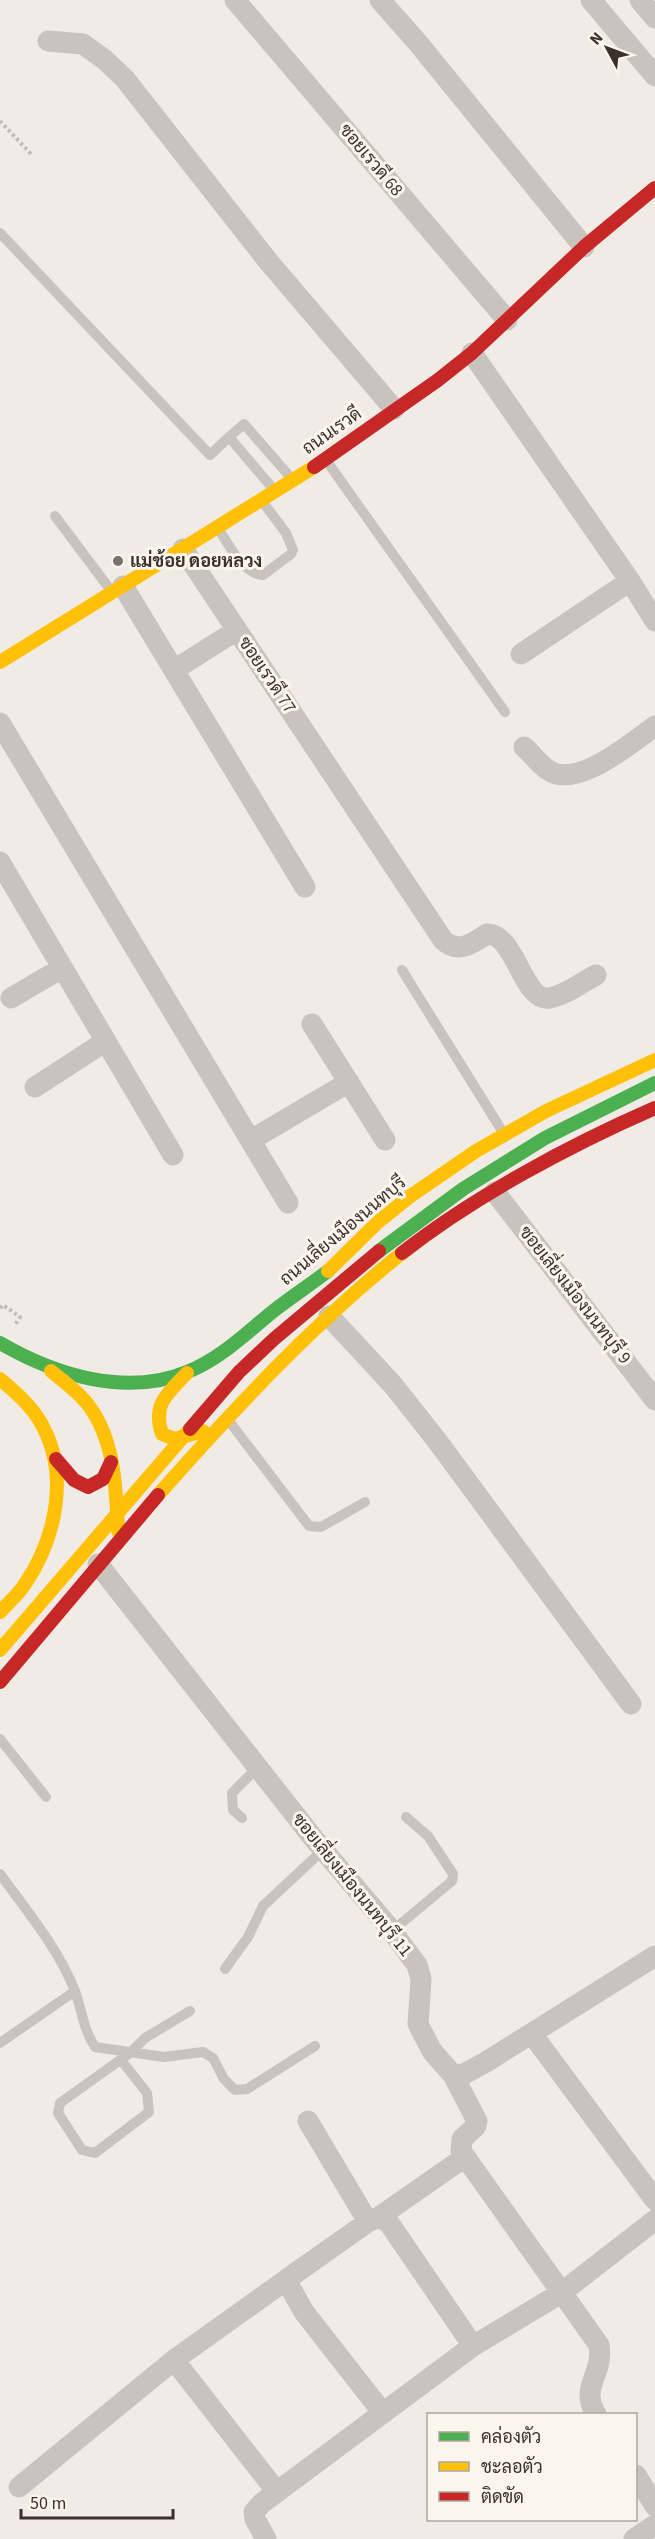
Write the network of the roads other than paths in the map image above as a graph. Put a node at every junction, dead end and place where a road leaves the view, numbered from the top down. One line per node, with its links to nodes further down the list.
1 (235, 0): 11 (street, ซอยเรวดี 68)
2 (380, 0): 10 (street)
3 (591, 0): 7 (street)
4 (640, 0): 5 (street)
5 (655, 18)
6 (48, 40): 13 (street)
7 (655, 76)
8 (655, 188): 10 (main road, ถนนเรวดี)
9 (0, 233): 14 (lane)
10 (584, 247): 11 (main road, ถนนเรวดี)
11 (507, 320): 12 (main road, ถนนเรวดี)
12 (472, 353): 13 (main road, ถนนเรวดี); 22 (street)
13 (394, 409): 15 (main road, ถนนเรวดี)
14 (229, 437): 16 (lane); 17 (lane)
15 (325, 459): 16 (main road, ถนนเรวดี); 29 (lane)
16 (293, 481): 17 (main road, ถนนเรวดี)
17 (276, 492): 18 (main road, ถนนเรวดี)
18 (262, 500): 20 (main road, ถนนเรวดี); 20 (lane)
19 (55, 516): 23 (lane)
20 (217, 528): 21 (main road, ถนนเรวดี)
21 (183, 549): 23 (main road, ถนนเรวดี); 25 (street, ซอยเรวดี 77)
22 (630, 581): 24 (street); 26 (street)
23 (118, 589): 27 (main road, ถนนเรวดี); 28 (street)
24 (655, 621)
25 (237, 630): 28 (street); 37 (street, ซอยเรวดี 77)
26 (521, 654)
27 (3, 656)
28 (174, 670): 34 (street)
29 (505, 712)
30 (0, 723): 47 (street)
31 (655, 726): 32 (street)
32 (524, 747)
33 (0, 862): 35 (street)
34 (305, 887)
35 (62, 968): 38 (street); 40 (street)
36 (402, 970): 46 (lane)
37 (596, 975)
38 (11, 998)
39 (312, 1024): 42 (street)
40 (106, 1041): 44 (street); 49 (street)
41 (655, 1060): 46 (main road, ถนนเลี่ยงเมืองนนทบุรี)
42 (349, 1082): 47 (street); 48 (street)
43 (655, 1083): 65 (main road, bridge)
44 (35, 1087)
45 (655, 1108): 50 (main road)
46 (504, 1134): 55 (main road, ถนนเลี่ยงเมืองนนทบุรี)
47 (250, 1140): 51 (street)
48 (385, 1140)
49 (173, 1155)
50 (495, 1192): 52 (main road); 57 (street, ซอยเลี่ยงเมืองนนทบุรี 9)
51 (288, 1203)
52 (329, 1317): 58 (main road); 67 (street)
53 (0, 1343): 54 (main road, ถนนเลี่ยงเมืองนนทบุรี)
54 (47, 1368): 55 (main road, ถนนเลี่ยงเมืองนนทบุรี); 60 (main road, ถนนเลี่ยงเมืองนนทบุรี)
55 (187, 1373): 58 (main road)
56 (0, 1379): 59 (main road)
57 (655, 1400)
58 (224, 1421): 61 (lane); 62 (main road)
59 (56, 1459): 60 (main road); 64 (main road)
60 (111, 1462): 62 (main road, ถนนเลี่ยงเมืองนนทบุรี)
61 (365, 1502)
62 (118, 1541): 63 (main road)
63 (99, 1564): 66 (main road); 69 (street, ซอยเลี่ยงเมืองนนทบุรี 11)
64 (0, 1612)
65 (0, 1650)
66 (0, 1682)
67 (631, 1704)
68 (0, 1739): 70 (lane)
69 (258, 1767): 72 (lane); 73 (street, ซอยเลี่ยงเมืองนนทบุรี 11)
70 (46, 1797)
71 (406, 1817): 75 (lane)
72 (242, 1818)
73 (323, 1850): 75 (street, ซอยเลี่ยงเมืองนนทบุรี 11); 77 (lane)
74 (0, 1874): 78 (lane)
75 (392, 1931): 84 (street, ซอยเลี่ยงเมืองนนทบุรี 11)
76 (655, 1956): 80 (street)
77 (225, 1969)
78 (75, 1991): 81 (lane); 83 (lane)
79 (190, 2011): 83 (lane)
80 (532, 2034): 84 (street); 87 (street)
81 (0, 2043)
82 (315, 2046): 83 (lane)
83 (125, 2056): 83 (lane)
84 (453, 2075): 86 (street, ซอยเลี่ยงเมืองนนทบุรี 11)
85 (308, 2121): 88 (street)
86 (465, 2157): 88 (street); 91 (street)
87 (655, 2200)
88 (374, 2219): 90 (street); 92 (street)
89 (655, 2220): 91 (street)
90 (286, 2280): 93 (street); 94 (street)
91 (561, 2293): 92 (street); 95 (street)
92 (473, 2346): 94 (street)
93 (174, 2360): 97 (street); 98 (street)
94 (383, 2413): 98 (street)
95 (595, 2413)
96 (637, 2477): 99 (street)
97 (19, 2487)
98 (277, 2492): 101 (street)
99 (655, 2506)
100 (655, 2525): 102 (street)
101 (266, 2539)
102 (634, 2539)

